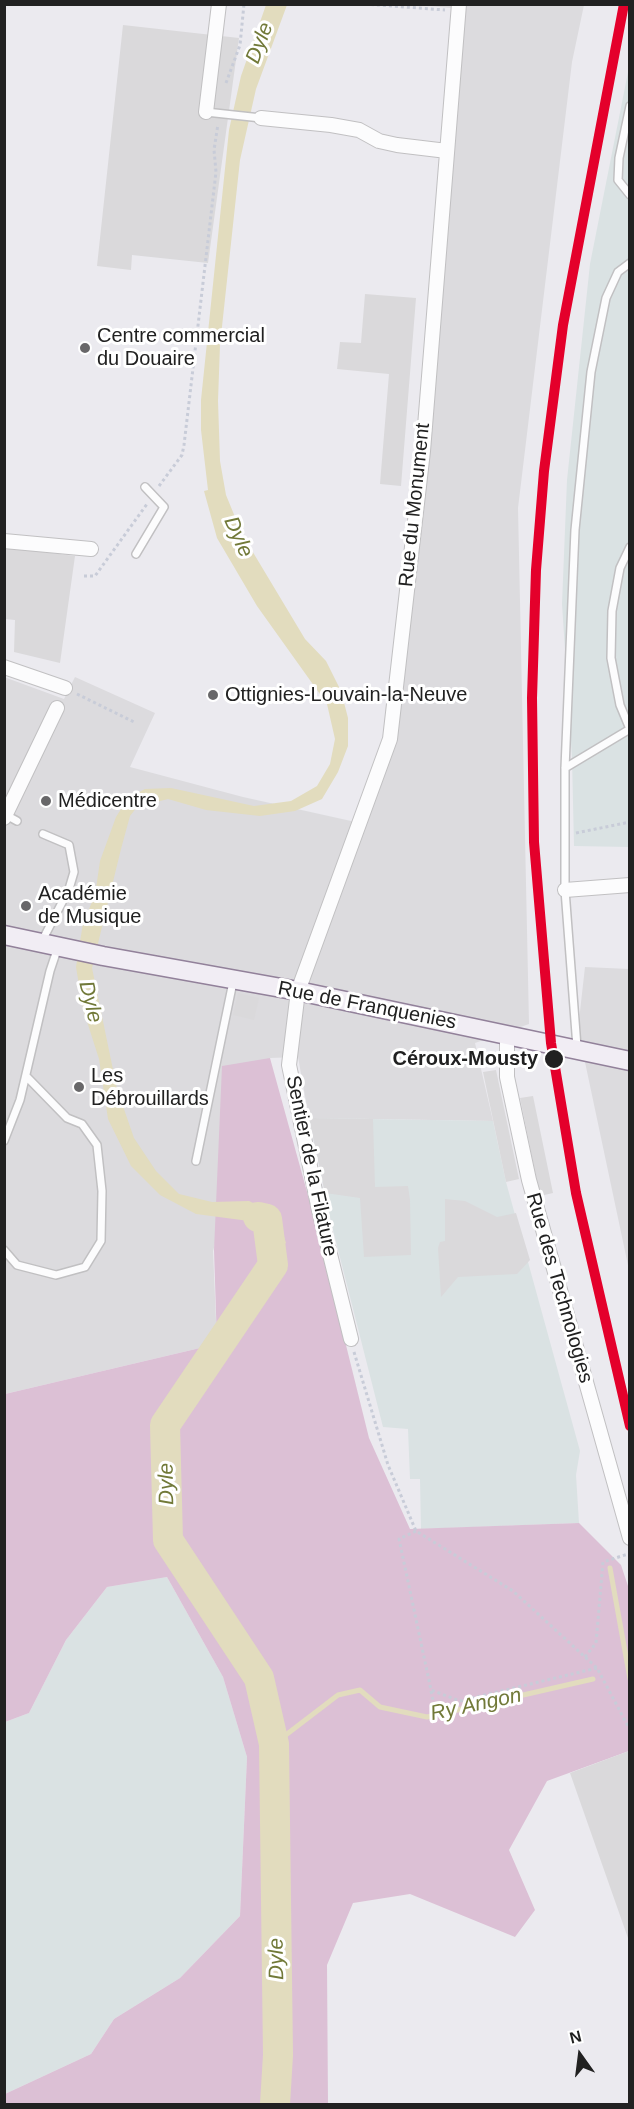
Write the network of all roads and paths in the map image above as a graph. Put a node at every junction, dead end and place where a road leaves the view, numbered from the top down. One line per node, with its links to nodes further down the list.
1 (219, 4): 7 (street)
2 (244, 4): 5 (path)
3 (365, 4): 4 (path)
4 (459, 8): 9 (street, Rue du Monument)
5 (225, 85)
6 (630, 105): 10 (lane)
7 (213, 112): 8 (lane); 13 (path)
8 (261, 118): 9 (street)
9 (447, 151): 34 (street, Rue du Monument)
10 (630, 195)
11 (630, 263): 24 (lane)
12 (145, 487): 13 (lane)
13 (153, 495): 17 (lane); 18 (path)
14 (4, 541): 16 (street)
15 (630, 548): 23 (lane)
16 (91, 549)
17 (136, 554)
18 (84, 576)
19 (4, 667): 20 (street)
20 (65, 688): 21 (lane); 22 (path)
21 (57, 708): 25 (street)
22 (134, 722)
23 (630, 729): 24 (lane)
24 (565, 768): 28 (lane)
25 (9, 818)
26 (630, 822): 28 (path)
27 (43, 834): 32 (lane)
28 (566, 835): 30 (lane)
29 (630, 885): 30 (street)
30 (565, 890): 36 (lane)
31 (4, 935): 32 (street, Rue de Franquenies)
32 (56, 947): 33 (street, Rue de Franquenies); 38 (lane)
33 (234, 980): 34 (street, Rue de Franquenies); 40 (lane)
34 (298, 991): 35 (street, Rue de Franquenies); 42 (street, Sentier de la Filature)
35 (507, 1035): 36 (street, Rue de Franquenies); 44 (street, Rue des Technologies)
36 (577, 1048): 37 (street, Rue de Franquenies)
37 (630, 1061)
38 (27, 1076): 39 (lane); 41 (lane)
39 (4, 1141)
40 (196, 1161)
41 (4, 1250)
42 (351, 1339): 43 (path)
43 (416, 1531): 46 (path); 48 (path)
44 (630, 1538)
45 (630, 1553): 46 (path)
46 (584, 1657): 47 (path)
47 (597, 1668): 48 (path); 50 (path)
48 (431, 1690): 49 (path)
49 (437, 1718)
50 (630, 1730)

